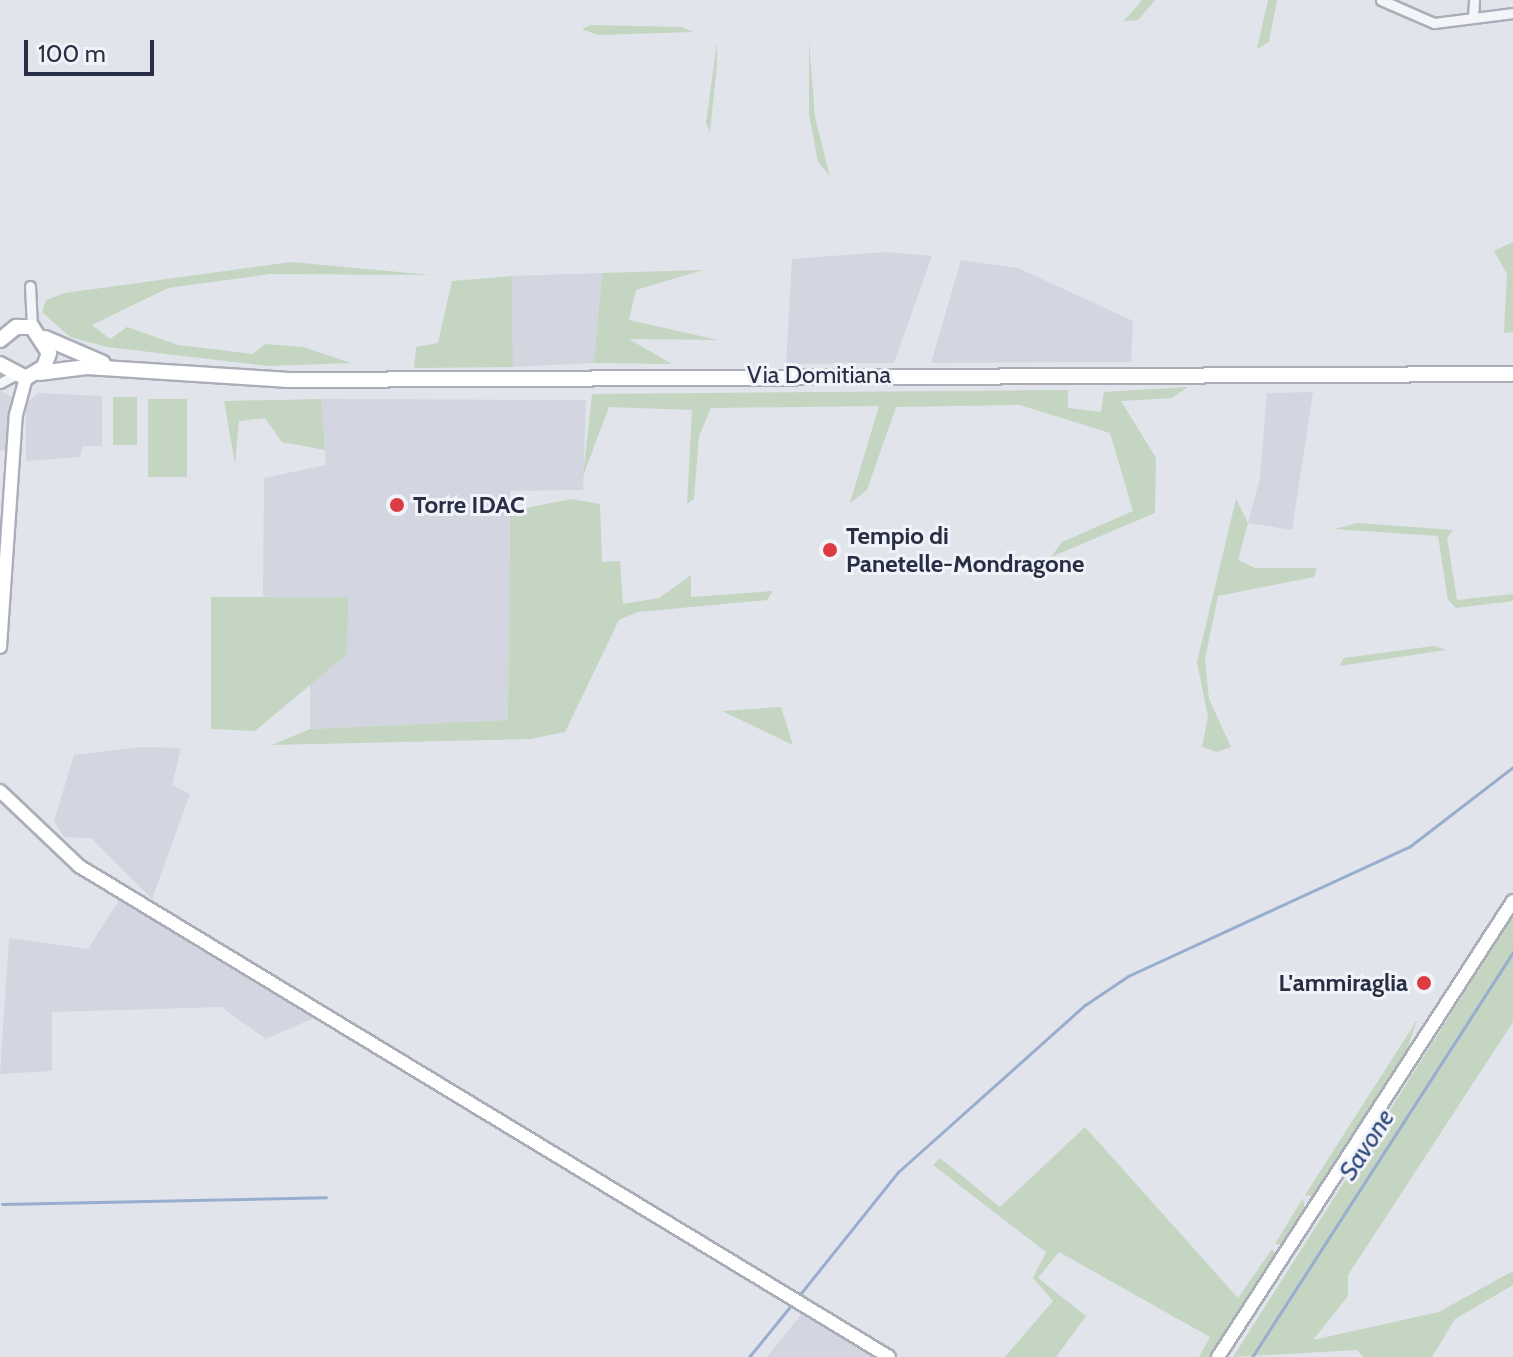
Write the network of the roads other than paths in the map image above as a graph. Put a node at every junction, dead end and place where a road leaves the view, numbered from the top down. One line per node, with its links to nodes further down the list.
1 (1381, 0): 4 (street)
2 (1474, 0): 4 (street)
3 (1513, 13): 4 (street)
4 (1473, 16)
5 (30, 286): 6 (street)
6 (28, 302): 7 (street); 8 (street)
7 (32, 327): 8 (main road); 9 (main road, Via Domitiana)
8 (5, 334)
9 (45, 338): 11 (main road, Via Domitiana); 13 (main road)
10 (0, 365): 13 (main road)
11 (126, 370): 12 (main road, Via Domitiana); 13 (main road, Via Domitiana)
12 (1513, 374)
13 (20, 378): 14 (street)
14 (0, 647)
15 (0, 793): 17 (street)
16 (1513, 901): 18 (street)
17 (889, 1357)
18 (1218, 1357)

